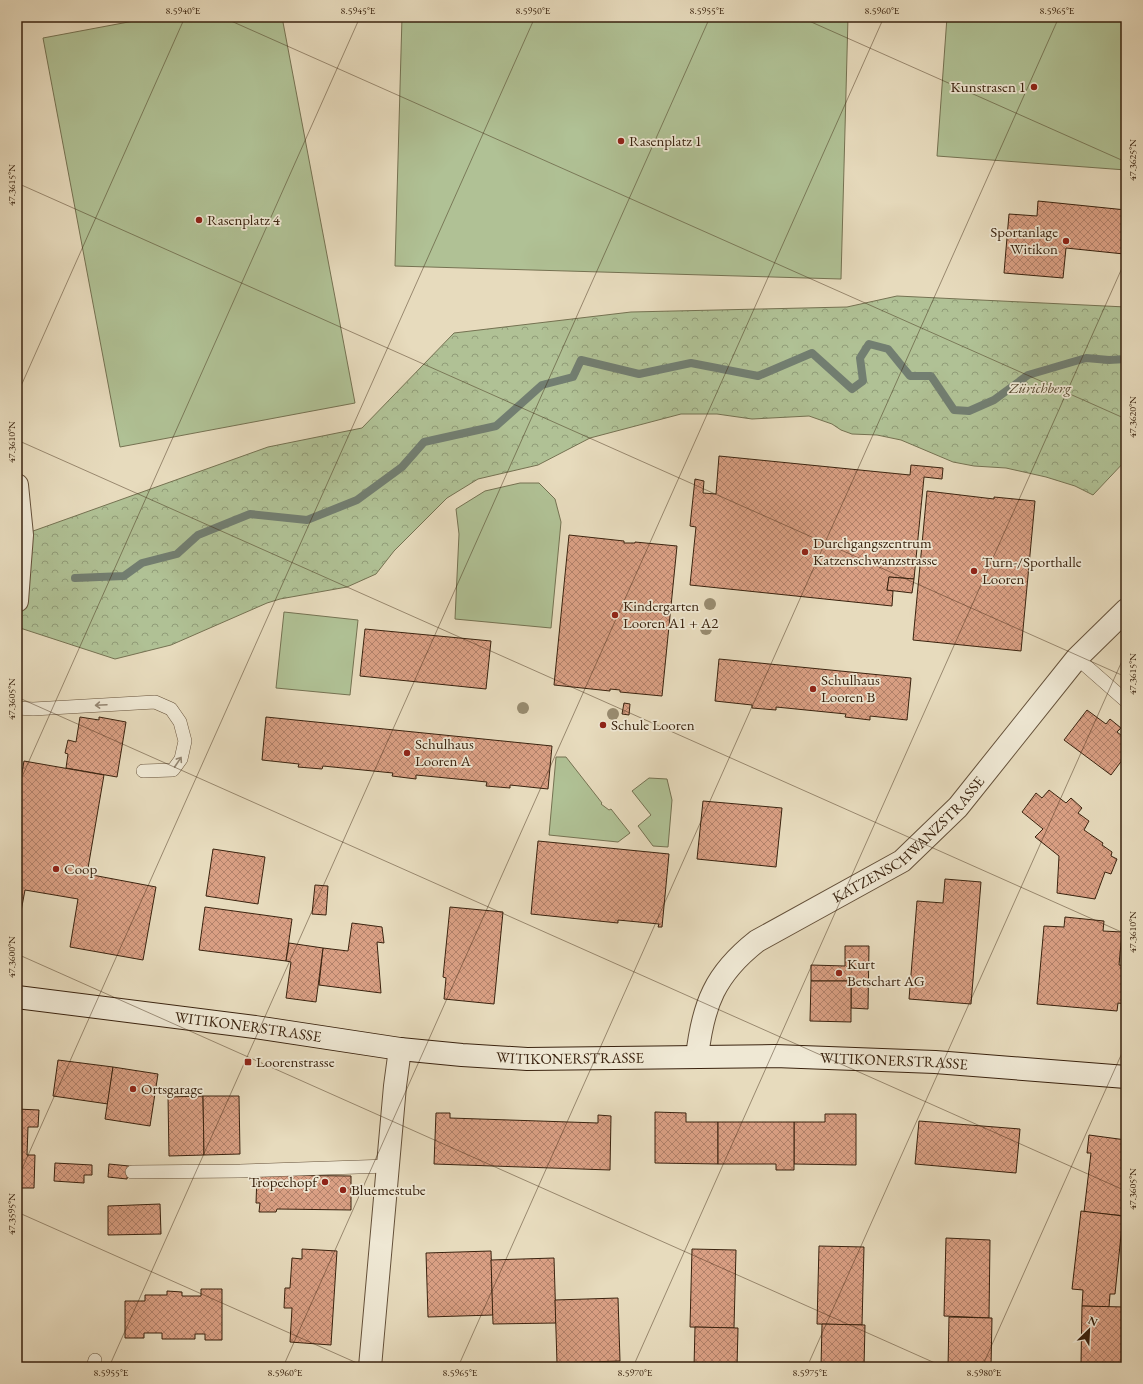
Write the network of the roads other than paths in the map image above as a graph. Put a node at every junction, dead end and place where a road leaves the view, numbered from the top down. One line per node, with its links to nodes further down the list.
1 (17, 485): 2 (main road)
2 (17, 601)
3 (1126, 610): 4 (main road, KATZENSCHWANZSTRASSE)
4 (1077, 658): 5 (lane); 10 (main road, KATZENSCHWANZSTRASSE)
5 (1126, 701)
6 (17, 708): 7 (lane, one-way to 6)
7 (143, 771)
8 (17, 997): 9 (main road, WITIKONERSTRASSE)
9 (400, 1049): 10 (main road, WITIKONERSTRASSE); 12 (main road)
10 (697, 1056): 11 (main road, WITIKONERSTRASSE)
11 (1126, 1077)
12 (388, 1166): 13 (lane); 14 (main road)
13 (132, 1172)
14 (370, 1367)

